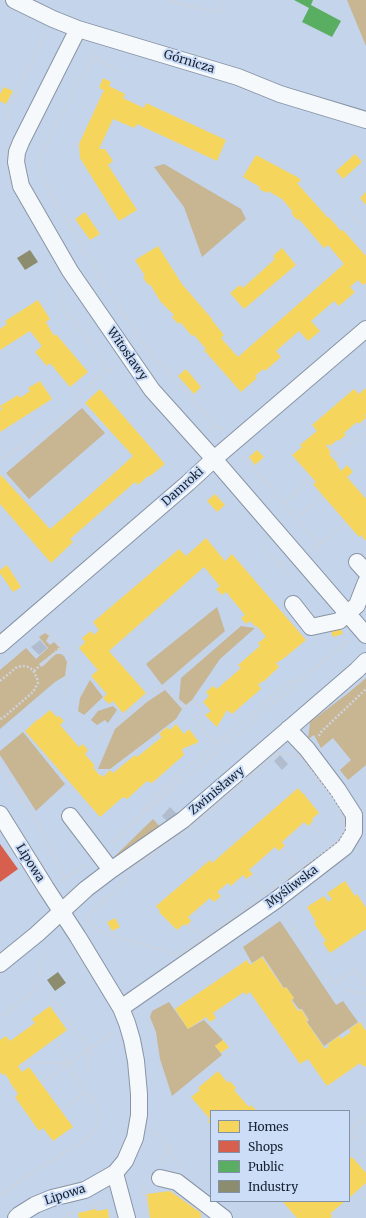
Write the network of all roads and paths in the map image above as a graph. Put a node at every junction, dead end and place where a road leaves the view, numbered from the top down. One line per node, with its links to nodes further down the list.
1 (14, 0): 4 (street, Górnicza)
2 (170, 0): 3 (path)
3 (226, 0)
4 (53, 19): 5 (street, Górnicza); 10 (path)
5 (78, 29): 9 (street, Górnicza); 26 (street, Witosławy)
6 (92, 56): 8 (path)
7 (89, 63): 19 (path)
8 (118, 71)
9 (366, 120)
10 (12, 129)
11 (346, 208): 12 (path)
12 (366, 229)
13 (64, 284): 16 (path)
14 (366, 330): 26 (street, Damroki)
15 (122, 368): 16 (path)
16 (108, 370): 28 (path)
17 (362, 421): 18 (path)
18 (366, 425)
19 (215, 426)
20 (366, 431): 23 (path)
21 (342, 439): 23 (path)
22 (327, 445): 25 (path)
23 (348, 446): 25 (path)
24 (248, 452): 31 (path)
25 (337, 456): 27 (path)
26 (214, 459): 38 (street, Witosławy); 41 (street, Damroki)
27 (334, 459)
28 (0, 460)
29 (312, 478): 31 (path)
30 (323, 496): 32 (path)
31 (283, 503): 32 (path)
32 (296, 518): 34 (path)
33 (346, 522): 34 (path)
34 (320, 545): 35 (path)
35 (316, 554)
36 (366, 582): 38 (street)
37 (293, 604): 38 (street)
38 (347, 614): 40 (street, Witosławy)
39 (44, 628): 42 (path)
40 (363, 632): 45 (path)
41 (0, 645)
42 (61, 647): 44 (path); 48 (path)
43 (366, 661): 50 (street, Zwinisławy)
44 (34, 671): 46 (path); 49 (path)
45 (302, 679): 53 (path); 57 (path)
46 (0, 681)
47 (366, 689): 52 (path)
48 (63, 699)
49 (0, 719)
50 (288, 729): 64 (street, Zwinisławy); 67 (street, Myśliwska)
51 (99, 739): 53 (path)
52 (317, 740)
53 (215, 744): 57 (path)
54 (299, 756): 60 (path)
55 (0, 766): 65 (path)
56 (0, 814): 70 (street, Lipowa)
57 (142, 815): 62 (path)
58 (70, 816): 62 (street)
59 (311, 824): 60 (path)
60 (330, 846): 63 (path)
61 (282, 848): 63 (path)
62 (99, 854): 64 (street)
63 (300, 868): 67 (path)
64 (111, 870): 70 (street, Zwinisławy)
65 (73, 874)
66 (249, 877): 67 (path)
67 (269, 897): 71 (path); 78 (path); 83 (street, Myśliwska)
68 (218, 899): 71 (path)
69 (99, 905): 73 (path)
70 (61, 912): 75 (street, Zwinisławy); 83 (street)
71 (232, 917): 73 (path)
72 (188, 924): 73 (path)
73 (202, 938)
74 (45, 944): 76 (path)
75 (0, 964)
76 (39, 982)
77 (42, 985): 85 (path)
78 (366, 986)
79 (345, 990): 80 (path)
80 (366, 994)
81 (50, 996): 88 (path)
82 (365, 1003): 84 (path)
83 (121, 1008): 99 (street, Lipowa)
84 (356, 1008)
85 (0, 1017)
86 (101, 1040): 88 (path)
87 (52, 1041): 89 (path)
88 (89, 1049): 89 (path); 91 (path)
89 (70, 1063): 90 (path); 92 (path); 93 (path)
90 (20, 1068)
91 (89, 1071)
92 (41, 1083)
93 (86, 1092): 94 (path); 101 (path)
94 (61, 1110)
95 (366, 1117): 97 (path)
96 (151, 1127): 98 (path)
97 (350, 1134)
98 (187, 1171)
99 (115, 1172): 102 (street, Lipowa); 103 (street)
100 (160, 1178): 104 (street)
101 (0, 1195)
102 (16, 1218)
103 (127, 1218)
104 (224, 1218)

